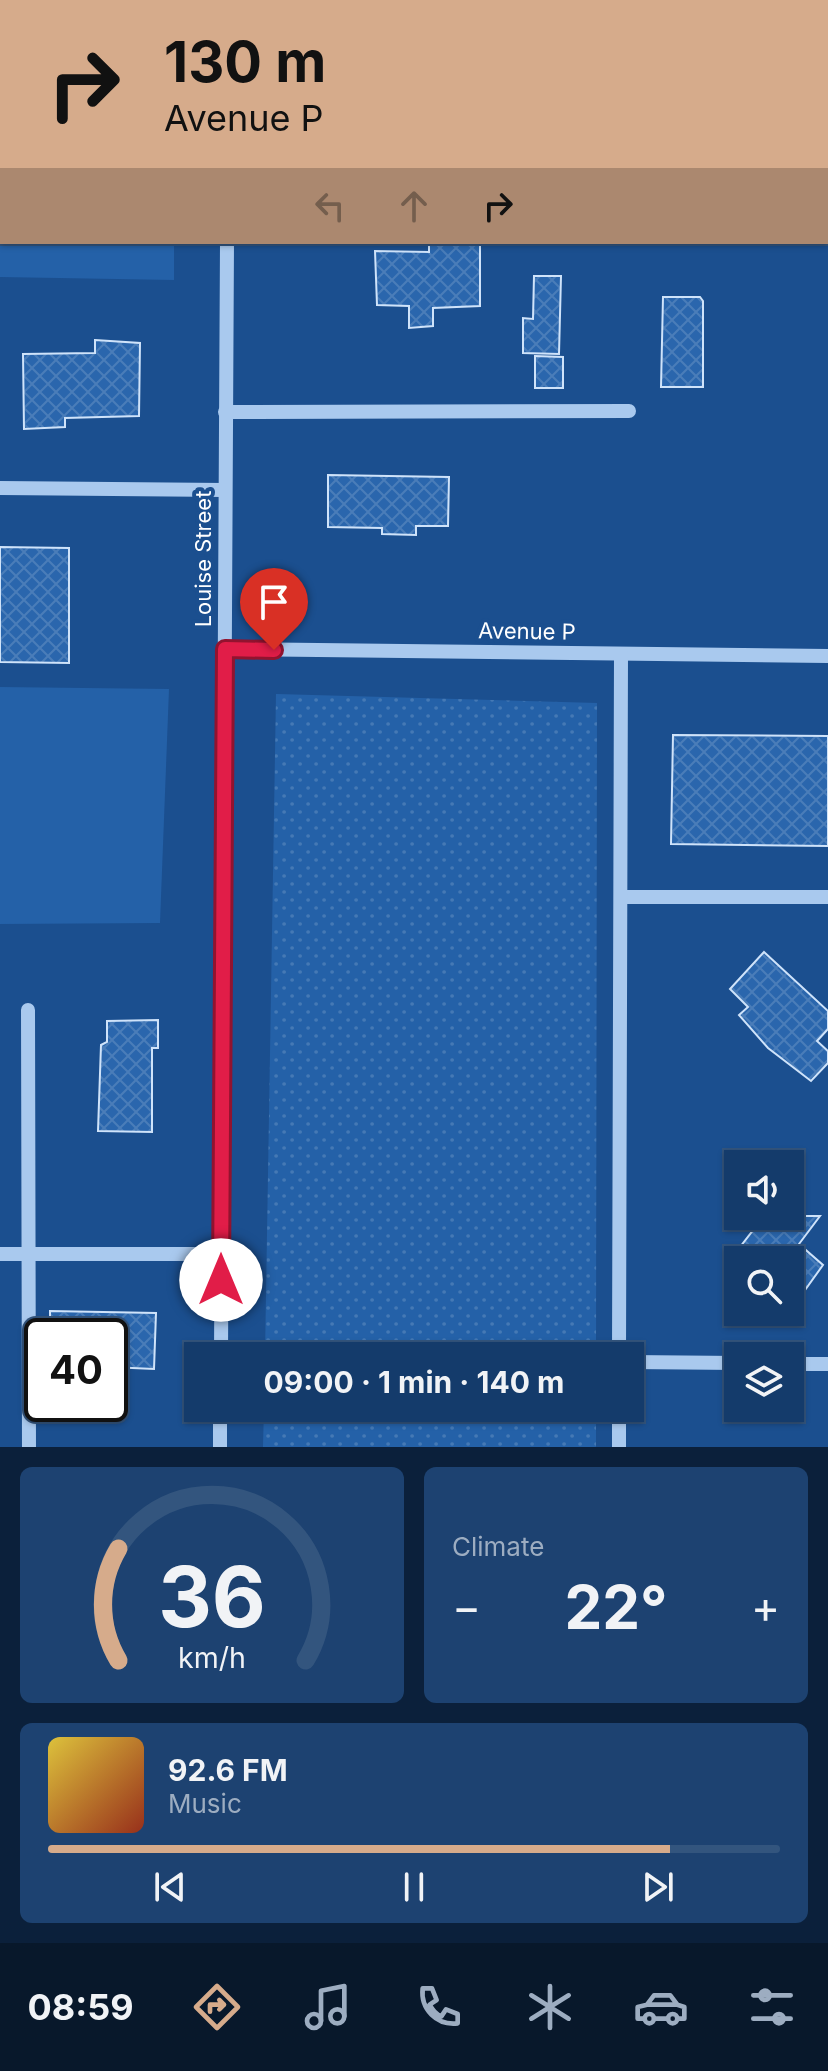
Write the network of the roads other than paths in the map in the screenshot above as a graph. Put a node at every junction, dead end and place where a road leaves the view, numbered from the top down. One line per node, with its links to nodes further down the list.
1 (227, 244): 3 (street, Louise Street)
2 (629, 411): 3 (street)
3 (225, 412): 5 (street, Louise Street)
4 (0, 488): 5 (street)
5 (225, 490): 6 (street, Louise Street)
6 (225, 649): 7 (street, Avenue P); 14 (street, Louise Street)
7 (621, 654): 8 (street, Avenue P); 9 (street)
8 (828, 656)
9 (621, 897): 10 (street); 16 (street)
10 (828, 897)
11 (28, 1010): 13 (street)
12 (0, 1254): 13 (street)
13 (29, 1254): 14 (street); 23 (street)
14 (221, 1254): 15 (street, Louise Street)
15 (221, 1342)
16 (619, 1342)
17 (644, 1362): 18 (street)
18 (724, 1363)
19 (804, 1364): 20 (street)
20 (828, 1364)
21 (220, 1422): 24 (street)
22 (619, 1422): 25 (street)
23 (29, 1447)
24 (220, 1447)
25 (619, 1447)

